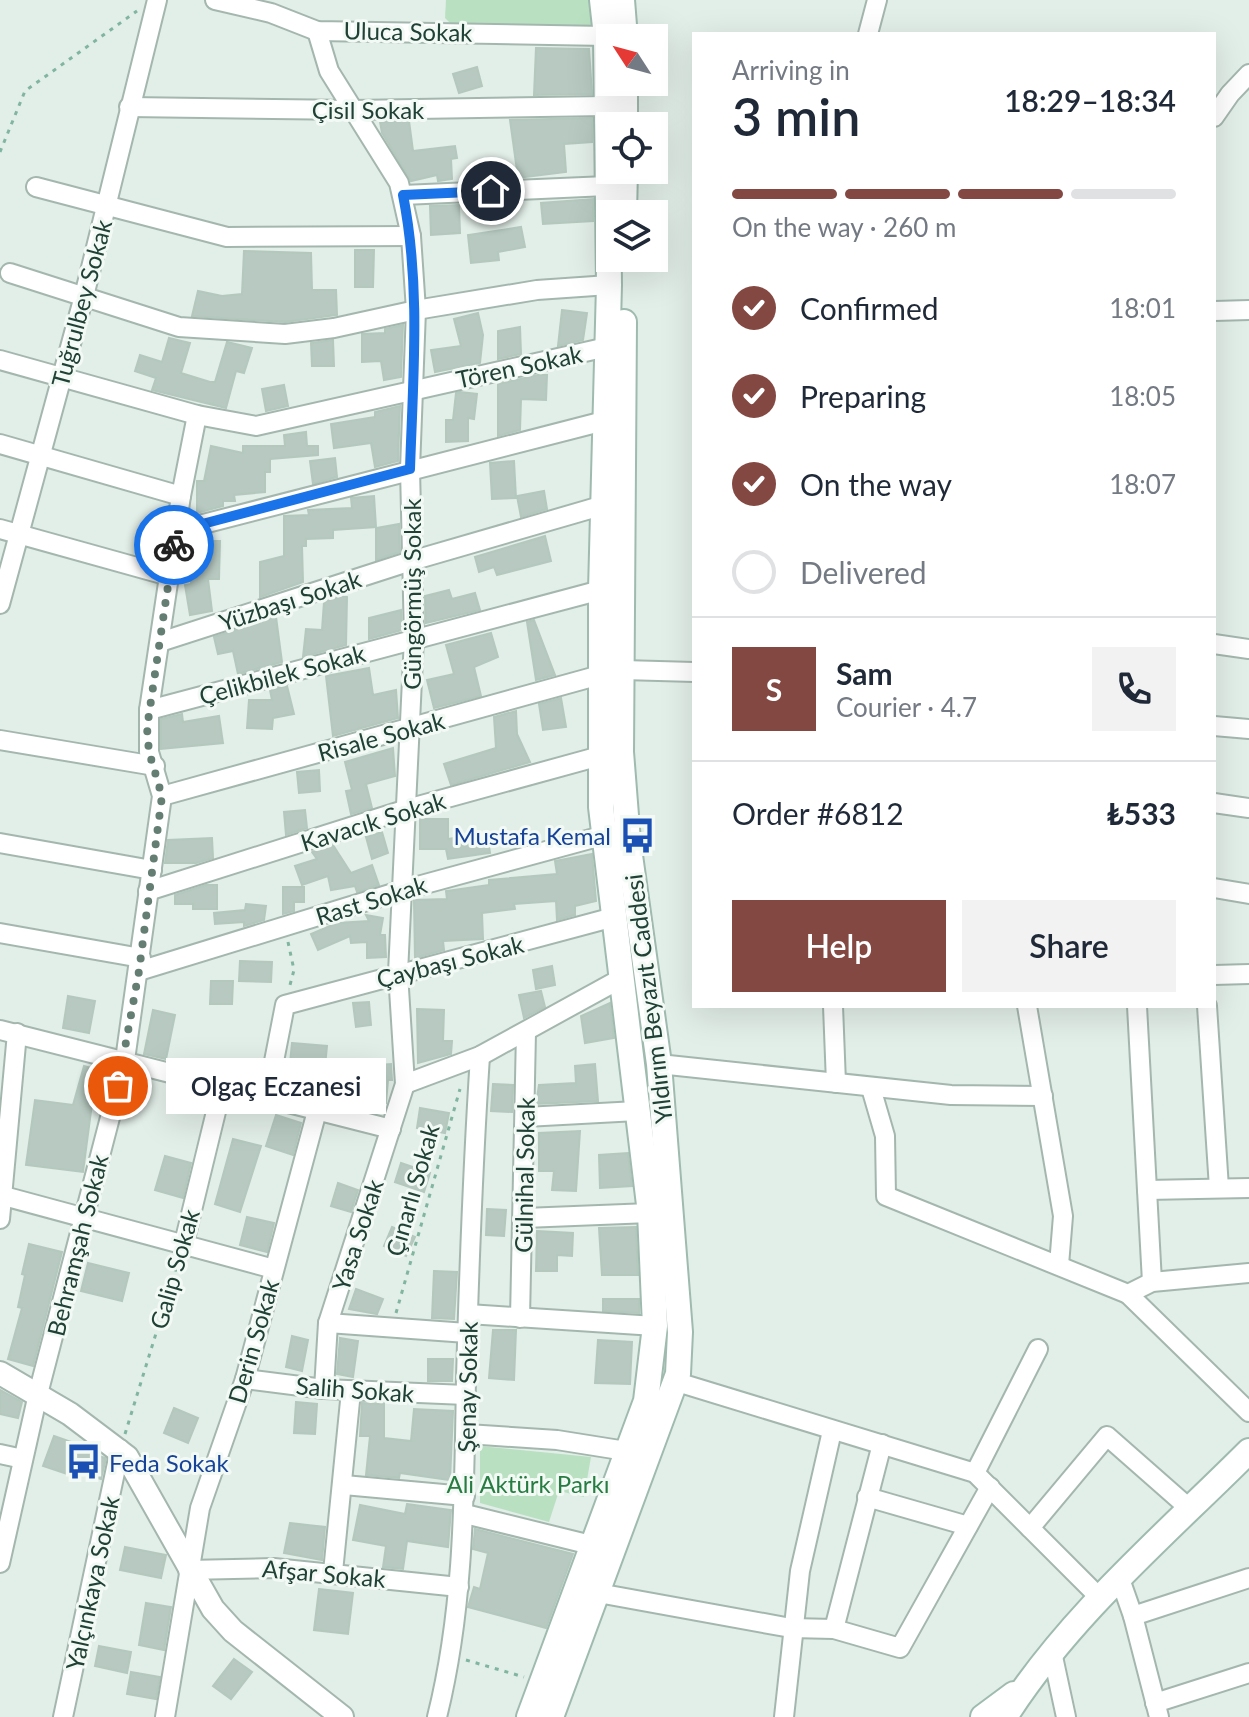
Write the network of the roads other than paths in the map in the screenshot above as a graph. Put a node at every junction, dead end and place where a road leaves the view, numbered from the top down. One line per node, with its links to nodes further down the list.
1 (157, 0): 14 (street, Tuğrulbey Sokak)
2 (215, 0): 8 (street, Uluca Sokak)
3 (602, 0): 6 (main road)
4 (622, 0): 7 (main road)
5 (877, 0): 9 (street)
6 (610, 24)
7 (617, 24)
8 (317, 31): 10 (street, Uluca Sokak); 15 (street, Güngörmüş Sokak)
9 (869, 32)
10 (596, 37)
11 (1249, 74): 17 (street)
12 (607, 96): 13 (main road)
13 (606, 106): 15 (street, Çisil Sokak); 16 (main road)
14 (129, 107): 15 (street, Çisil Sokak); 22 (street, Tuğrulbey Sokak)
15 (352, 110): 21 (street, Güngörmüş Sokak)
16 (607, 112)
17 (1216, 114)
18 (596, 180): 21 (street)
19 (616, 184): 26 (main road)
20 (36, 187): 22 (street)
21 (403, 195): 23 (street, Güngörmüş Sokak)
22 (107, 206): 23 (street); 27 (street, Tuğrulbey Sokak)
23 (411, 236): 28 (street, Güngörmüş Sokak)
24 (624, 272): 54 (main road, Yıldırım Beyazıt Caddesi)
25 (10, 273): 27 (street)
26 (609, 285): 28 (street); 31 (main road)
27 (84, 296): 28 (street); 33 (street, Tuğrulbey Sokak)
28 (416, 310): 34 (street, Güngörmüş Sokak)
29 (1249, 310): 30 (street)
30 (1216, 311)
31 (607, 347): 34 (street, Tören Sokak); 36 (main road)
32 (0, 360): 33 (street, Tören Sokak)
33 (61, 376): 35 (street, Tören Sokak); 38 (street, Tuğrulbey Sokak)
34 (413, 388): 35 (street, Tören Sokak); 39 (street, Güngörmüş Sokak)
35 (197, 415): 40 (street, Behramşah Sokak)
36 (604, 421): 39 (street); 41 (main road)
37 (0, 444): 38 (street)
38 (41, 453): 40 (street); 44 (street, Tuğrulbey Sokak)
39 (410, 469): 43 (street); 45 (street, Güngörmüş Sokak)
40 (181, 496): 43 (street, Behramşah Sokak)
41 (604, 505): 45 (street, Yüzbaşı Sokak); 47 (main road)
42 (0, 529): 44 (street)
43 (176, 531): 46 (street, Behramşah Sokak)
44 (20, 535): 46 (street); 48 (street, Tuğrulbey Sokak)
45 (411, 561): 49 (street, Güngörmüş Sokak); 50 (street, Yüzbaşı Sokak)
46 (169, 576): 50 (street, Behramşah Sokak)
47 (601, 590): 49 (street, Çelikbilek Sokak); 54 (main road)
48 (0, 604)
49 (414, 638): 55 (street, Çelikbilek Sokak); 57 (street, Güngörmüş Sokak)
50 (160, 642): 55 (street, Behramşah Sokak)
51 (1216, 644): 52 (street)
52 (1249, 649)
53 (692, 672): 54 (street, Risale Sokak)
54 (611, 673): 57 (street, Risale Sokak); 60 (main road); 88 (main road, Yıldırım Beyazıt Caddesi)
55 (149, 710): 61 (street, Behramşah Sokak)
56 (1216, 726): 58 (street)
57 (411, 728): 62 (street, Risale Sokak); 65 (street, Güngörmüş Sokak)
58 (1249, 729)
59 (0, 740): 61 (street)
60 (600, 756): 65 (street, Kavacık Sokak); 66 (main road)
61 (155, 766): 62 (street, Behramşah Sokak)
62 (162, 796): 68 (street, Behramşah Sokak)
63 (1216, 803): 64 (street)
64 (1249, 808)
65 (407, 809): 70 (street, Güngörmüş Sokak); 71 (street, Kavacık Sokak)
66 (605, 835): 70 (street, Rast Sokak); 73 (main road)
67 (0, 843): 68 (street)
68 (152, 870): 71 (street, Behramşah Sokak)
69 (1216, 888): 72 (street)
70 (403, 890): 75 (street, Rast Sokak); 76 (street, Güngörmüş Sokak)
71 (148, 891): 75 (street, Behramşah Sokak)
72 (1249, 894)
73 (614, 917): 76 (street, Çaybaşı Sokak); 79 (main road)
74 (0, 933): 75 (street)
75 (140, 964): 87 (street, Behramşah Sokak)
76 (398, 973): 90 (street, Güngörmüş Sokak); 94 (street, Çaybaşı Sokak)
77 (1249, 974): 78 (street)
78 (1216, 975)
79 (622, 978): 85 (street); 96 (main road)
80 (833, 1008): 89 (street)
81 (1027, 1008): 93 (street)
82 (1137, 1008): 101 (street)
83 (1207, 1008): 99 (street)
84 (8, 1031): 87 (street); 102 (street)
85 (526, 1032): 86 (street); 97 (street, Gülnihal Sokak)
86 (474, 1059): 90 (street); 115 (street, Şenay Sokak)
87 (125, 1060): 91 (street); 104 (street, Behramşah Sokak)
88 (659, 1064): 89 (street); 120 (main road, Yıldırım Beyazıt Caddesi)
89 (836, 1083): 92 (street)
90 (405, 1084): 98 (street, Yasa Sokak)
91 (222, 1087): 94 (street); 107 (street, Galip Sokak)
92 (871, 1088): 93 (street); 108 (street)
93 (1043, 1096): 108 (street)
94 (267, 1097): 95 (street)
95 (317, 1111): 98 (street); 109 (street, Derin Sokak)
96 (637, 1111): 97 (street); 103 (main road)
97 (525, 1117): 105 (street, Gülnihal Sokak)
98 (391, 1129): 114 (street, Yasa Sokak)
99 (1219, 1188): 100 (street); 101 (street)
100 (1249, 1188)
101 (1147, 1190): 111 (street)
102 (2, 1195): 104 (street); 106 (street)
103 (650, 1213): 105 (street); 116 (main road)
104 (84, 1216): 107 (street); 123 (street, Behramşah Sokak)
105 (524, 1218): 113 (street, Gülnihal Sokak)
106 (0, 1219)
107 (184, 1243): 109 (street)
108 (1059, 1265): 112 (street)
109 (274, 1269): 119 (street, Derin Sokak)
110 (1249, 1273): 111 (street)
111 (1152, 1282): 112 (street)
112 (1128, 1294): 125 (street)
113 (520, 1318): 115 (street); 116 (street)
114 (328, 1323): 115 (street); 121 (street, Yasa Sokak)
115 (468, 1324): 124 (street, Şenay Sokak)
116 (655, 1326): 130 (main road)
117 (1038, 1349): 134 (street)
118 (0, 1373): 123 (street)
119 (245, 1379): 121 (street, Salih Sokak); 144 (street, Derin Sokak)
120 (677, 1382): 126 (street); 149 (main road, Yıldırım Beyazıt Caddesi)
121 (324, 1389): 122 (street, Salih Sokak)
122 (351, 1391): 124 (street, Salih Sokak); 135 (street)
123 (38, 1394): 129 (street); 133 (street)
124 (466, 1395): 127 (street, Şenay Sokak)
125 (1249, 1412)
126 (832, 1431): 128 (street); 152 (street)
127 (467, 1434): 130 (street); 138 (street, Şenay Sokak)
128 (882, 1444): 134 (street); 137 (street)
129 (120, 1449): 144 (street); 158 (street, Yalçınkaya Sokak)
130 (626, 1451): 142 (main road)
131 (1249, 1451): 139 (main road)
132 (0, 1454): 133 (street)
133 (23, 1459): 143 (street)
134 (975, 1473): 136 (street)
135 (344, 1485): 138 (street); 145 (street)
136 (990, 1487): 140 (street); 141 (street)
137 (867, 1497): 140 (street); 153 (street)
138 (465, 1505): 142 (street); 148 (street, Şenay Sokak)
139 (1190, 1509): 141 (street); 147 (main road)
140 (968, 1526): 153 (street)
141 (1030, 1528): 150 (street)
142 (591, 1545): 162 (main road)
143 (1, 1551)
144 (188, 1570): 145 (street, Afşar Sokak); 159 (street, Derin Sokak); 160 (street)
145 (333, 1572): 148 (street, Afşar Sokak)
146 (1249, 1578): 151 (street)
147 (1120, 1579): 150 (main road); 151 (street)
148 (459, 1587): 161 (street, Şenay Sokak)
149 (598, 1593): 152 (street); 163 (main road, Yıldırım Beyazıt Caddesi)
150 (1101, 1599): 154 (main road)
151 (1133, 1616): 157 (street)
152 (791, 1628): 153 (street); 164 (street)
153 (834, 1629)
154 (1052, 1652): 156 (main road); 167 (street)
155 (1249, 1673): 157 (street)
156 (1019, 1690): 165 (main road); 166 (main road)
157 (1157, 1710)
158 (63, 1717)
159 (165, 1717)
160 (342, 1717)
161 (437, 1717)
162 (529, 1717)
163 (551, 1717)
164 (784, 1717)
165 (983, 1717)
166 (1005, 1717)
167 (1066, 1717)

